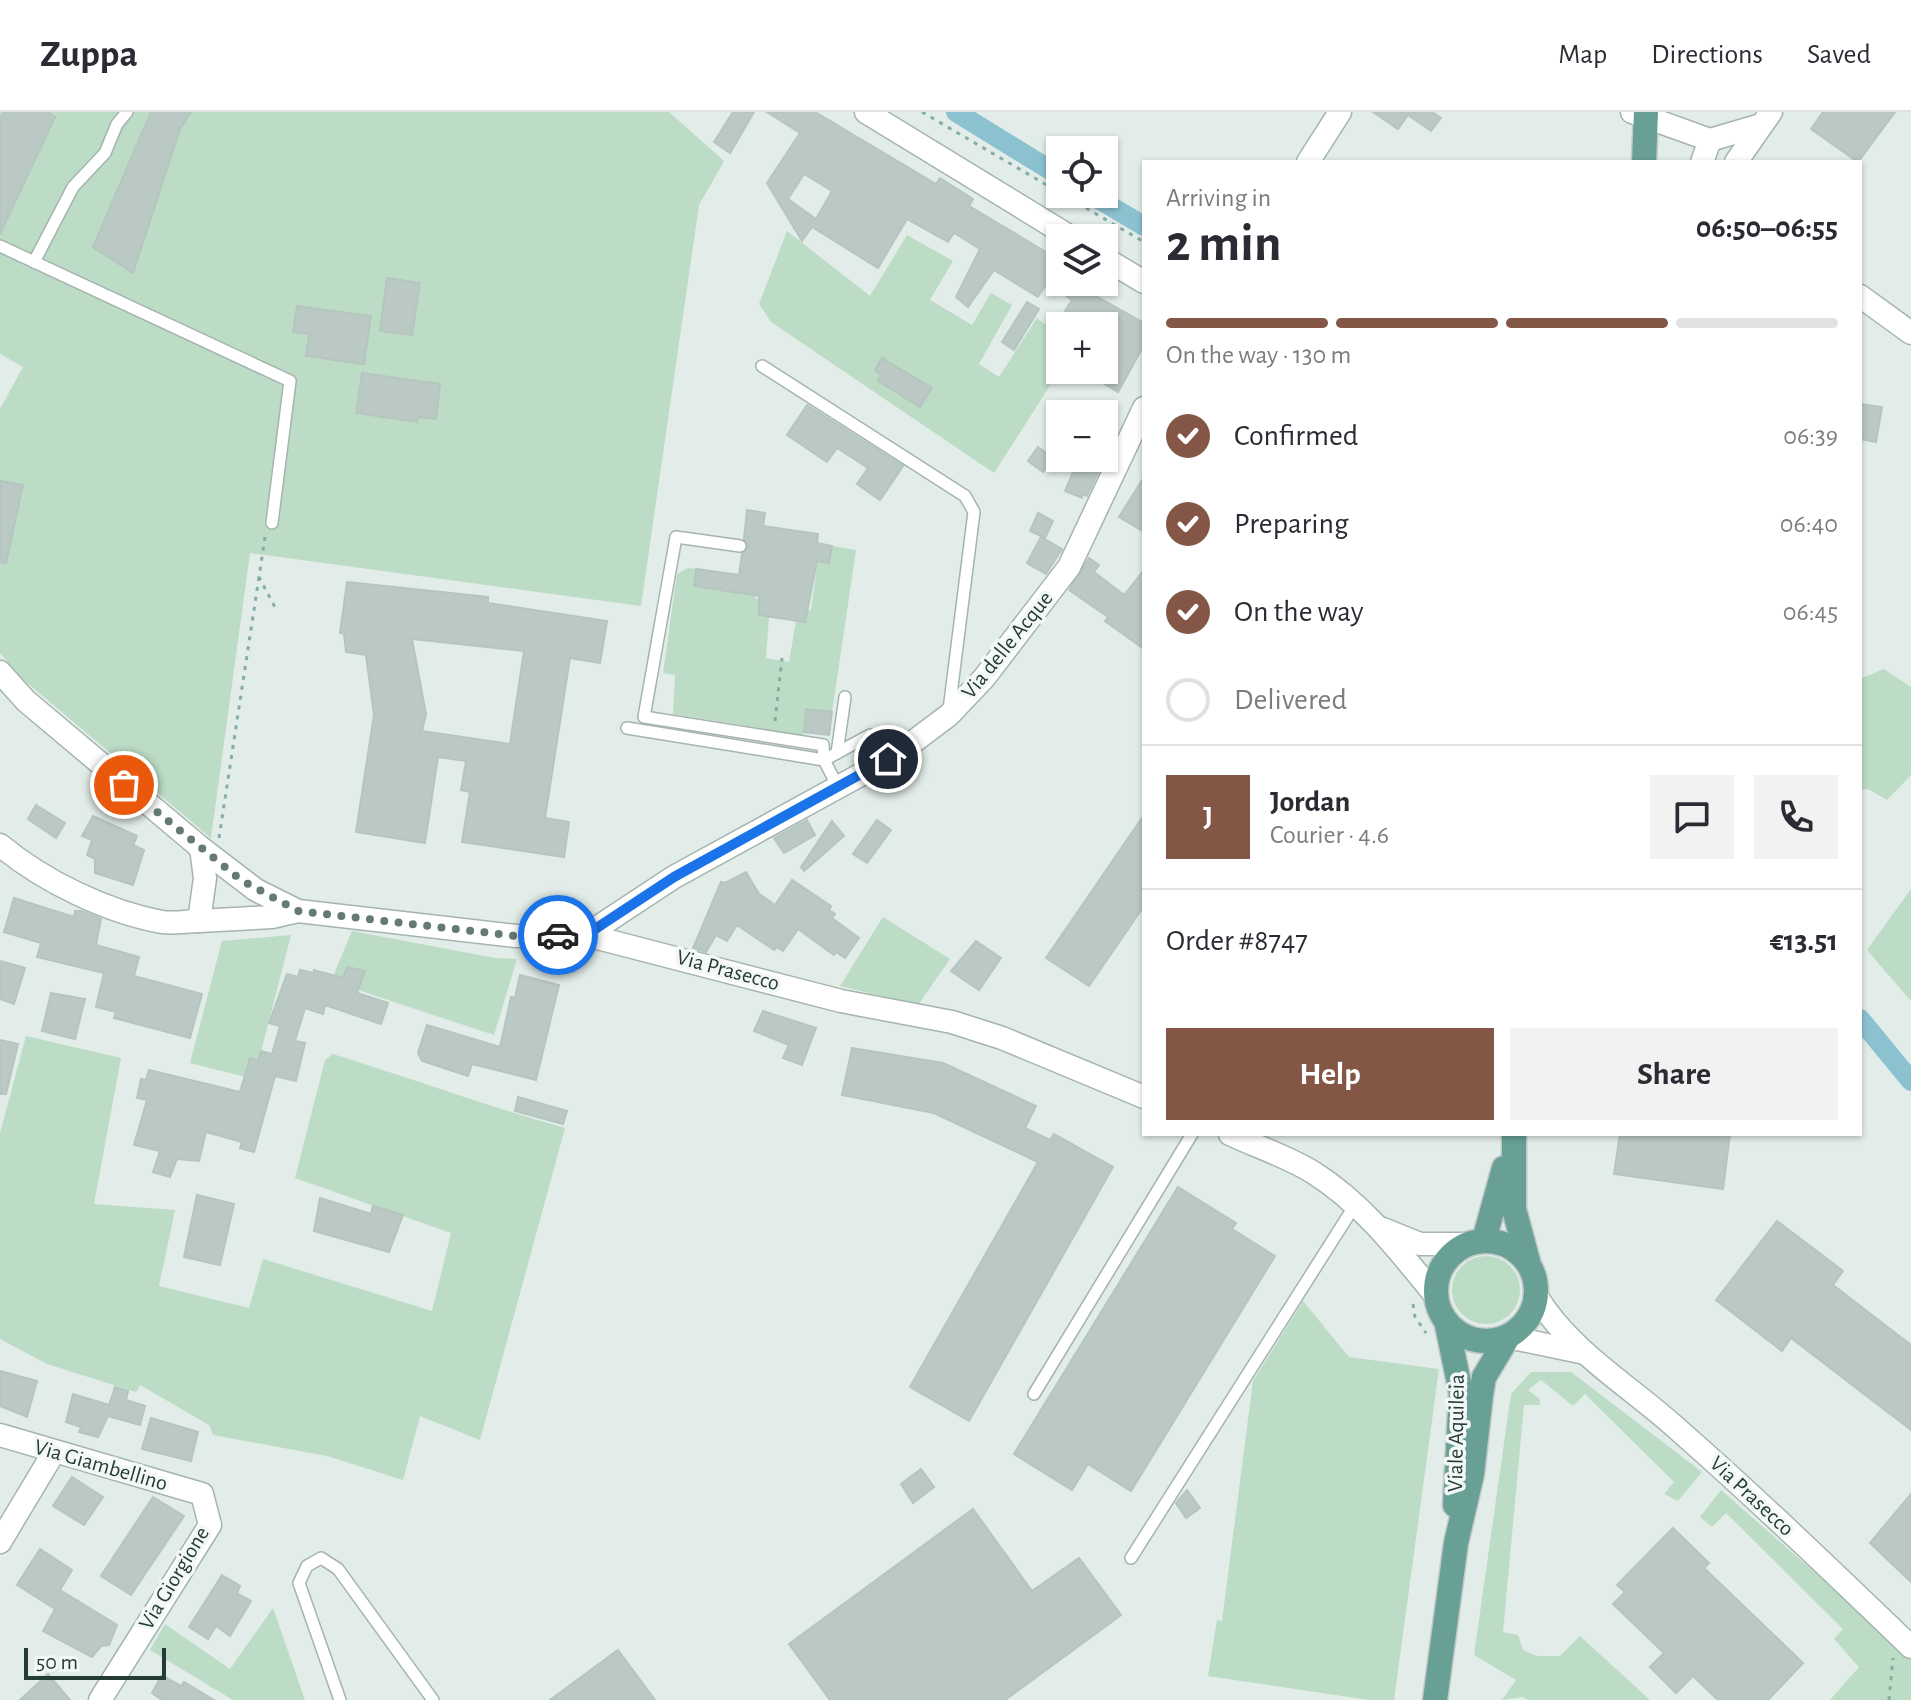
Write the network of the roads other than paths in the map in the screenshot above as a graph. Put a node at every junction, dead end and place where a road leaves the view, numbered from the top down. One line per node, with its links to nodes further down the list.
1 (127, 112): 15 (lane)
2 (866, 112): 13 (street)
3 (1340, 112): 8 (street)
4 (1680, 112): 7 (street)
5 (1641, 113): 7 (street); 9 (main road)
6 (1766, 118): 7 (street); 12 (street)
7 (1706, 139): 10 (street); 11 (street)
8 (1309, 160)
9 (1644, 160)
10 (1702, 160)
11 (1724, 160)
12 (1737, 160)
13 (1049, 224)
14 (0, 246): 15 (lane)
15 (34, 262): 22 (lane)
16 (1118, 266): 17 (street)
17 (1142, 281)
18 (1862, 297): 19 (street)
19 (1911, 333)
20 (762, 366): 26 (lane)
21 (1142, 412): 26 (street, Via delle Acque)
22 (272, 523)
23 (740, 546): 30 (lane)
24 (0, 672): 33 (street, Via Prasecco)
25 (845, 697): 28 (lane)
26 (949, 715): 29 (street, Via delle Acque)
27 (627, 728): 30 (lane)
28 (837, 753): 29 (lane); 30 (lane)
29 (891, 758): 31 (street, Via delle Acque)
30 (824, 760): 31 (lane)
31 (838, 787): 36 (street, Via delle Acque)
32 (1, 850): 35 (street, Via Prasecco)
33 (207, 853): 34 (street, Via Prasecco); 35 (street)
34 (298, 911): 35 (street, Via Prasecco); 36 (street, Via Prasecco)
35 (199, 921)
36 (586, 935): 37 (street, Via Prasecco)
37 (1142, 1096)
38 (1191, 1136): 51 (lane)
39 (1234, 1136): 42 (street)
40 (1512, 1136): 44 (main road)
41 (1513, 1136): 45 (main road)
42 (1355, 1205): 43 (street); 57 (lane)
43 (1378, 1227): 44 (street); 46 (street)
44 (1476, 1242): 45 (main road); 46 (main road)
45 (1529, 1263): 47 (main road)
46 (1435, 1295): 48 (main road, Viale Aquileia)
47 (1537, 1297): 49 (main road, Viale Aquileia); 50 (street, Via Prasecco)
48 (1447, 1325): 49 (main road); 56 (main road, Viale Aquileia)
49 (1508, 1337): 50 (street, Via Prasecco); 56 (main road, Viale Aquileia)
50 (1586, 1353): 58 (street, Via Prasecco)
51 (1034, 1394)
52 (0, 1435): 53 (street, Via Giambellino)
53 (54, 1452): 54 (street, Via Giambellino); 55 (street)
54 (202, 1494): 59 (street, Via Giorgione)
55 (0, 1542)
56 (1456, 1543): 62 (main road, Viale Aquileia)
57 (1131, 1558)
58 (1906, 1642)
59 (100, 1700)
60 (340, 1700): 61 (lane)
61 (433, 1700)
62 (1435, 1700)

